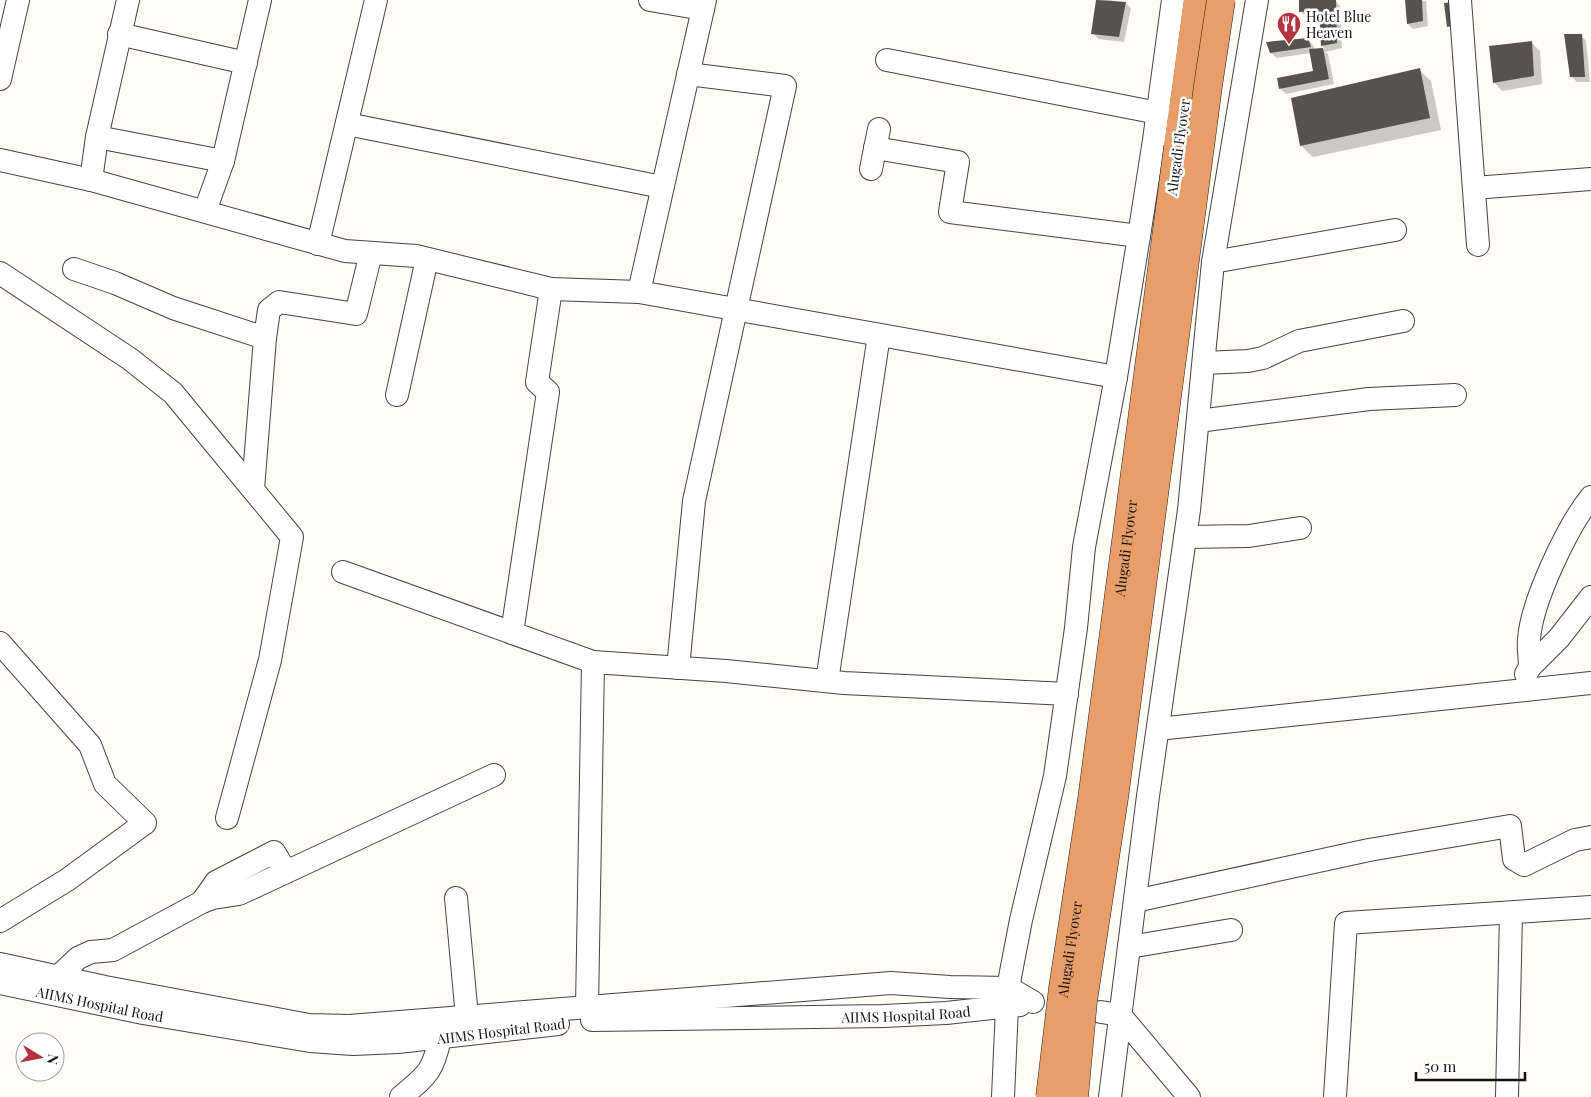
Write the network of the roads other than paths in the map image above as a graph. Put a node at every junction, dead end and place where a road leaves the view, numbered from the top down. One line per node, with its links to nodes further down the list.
1 (18, 0): 16 (street)
2 (128, 0): 12 (street)
3 (260, 0): 14 (street)
4 (376, 0): 18 (street)
5 (650, 0): 11 (street)
6 (1173, 0): 17 (street)
7 (1198, 0): 86 (highway, Alugadi Flyover, bridge)
8 (1221, 0): 87 (highway, Alugadi Flyover, bridge)
9 (1257, 0): 34 (street)
10 (1460, 0): 26 (street)
11 (704, 5): 15 (street)
12 (119, 34): 14 (street); 19 (street)
13 (887, 60): 17 (street)
14 (246, 63): 22 (street)
15 (688, 74): 25 (street); 39 (street)
16 (0, 79)
17 (1158, 113): 29 (street)
18 (346, 124): 25 (street); 30 (street)
19 (97, 137): 22 (street); 24 (street)
20 (875, 148): 29 (street)
21 (0, 160): 24 (street)
22 (223, 161): 27 (street)
23 (1591, 179): 26 (street)
24 (91, 180): 27 (street)
25 (662, 187): 38 (street)
26 (1474, 188): 31 (street)
27 (205, 211): 30 (street)
28 (1395, 230): 34 (street)
29 (1139, 236): 44 (street)
30 (318, 244): 32 (street)
31 (1478, 245)
32 (371, 253): 33 (street); 42 (street)
33 (427, 259): 37 (street); 46 (street)
34 (1213, 262): 43 (street)
35 (74, 269): 42 (street)
36 (0, 273): 48 (street)
37 (551, 289): 38 (street); 54 (street)
38 (638, 292): 39 (street)
39 (736, 310): 41 (street); 58 (street)
40 (1403, 321): 43 (street)
41 (879, 335): 44 (street); 59 (street)
42 (265, 338): 48 (street)
43 (1204, 363): 47 (street)
44 (1116, 377): 62 (street)
45 (1455, 395): 47 (street)
46 (397, 396)
47 (1198, 421): 51 (street)
48 (253, 489): 65 (street)
49 (1591, 497): 57 (street)
50 (1300, 528): 51 (street)
51 (1185, 536): 63 (street)
52 (344, 572): 54 (street)
53 (1591, 597): 57 (street)
54 (512, 633): 56 (street)
55 (0, 643): 71 (street)
56 (592, 662): 58 (street); 80 (street)
57 (1530, 667): 61 (street)
58 (678, 668): 59 (street)
59 (826, 681): 62 (street)
60 (1591, 683): 61 (street)
61 (1515, 692): 63 (street)
62 (1067, 694): 79 (street)
63 (1158, 729): 68 (street)
64 (494, 775): 74 (street)
65 (226, 818)
66 (1591, 837): 68 (street)
67 (456, 898): 82 (street)
68 (1134, 901): 73 (street)
69 (1591, 906): 70 (street)
70 (1511, 913): 90 (street); 91 (street)
71 (0, 921)
72 (1230, 930): 73 (street)
73 (1128, 947): 81 (street)
74 (113, 950): 76 (street); 78 (street)
75 (0, 964): 76 (street, AIIMS Hospital Road)
76 (59, 976): 78 (street, AIIMS Hospital Road)
77 (0, 983): 83 (street, AIIMS Hospital Road)
78 (104, 987): 82 (street, AIIMS Hospital Road)
79 (1008, 998): 80 (street, AIIMS Hospital Road); 82 (street, AIIMS Hospital Road); 85 (street)
80 (587, 1007): 82 (street, AIIMS Hospital Road)
81 (1110, 1014): 88 (street); 89 (street)
82 (465, 1023): 83 (street, AIIMS Hospital Road)
83 (440, 1038): 84 (street)
84 (402, 1097)
85 (1003, 1097)
86 (1050, 1097)
87 (1074, 1097)
88 (1110, 1097)
89 (1189, 1097)
90 (1335, 1097)
91 (1507, 1097)

